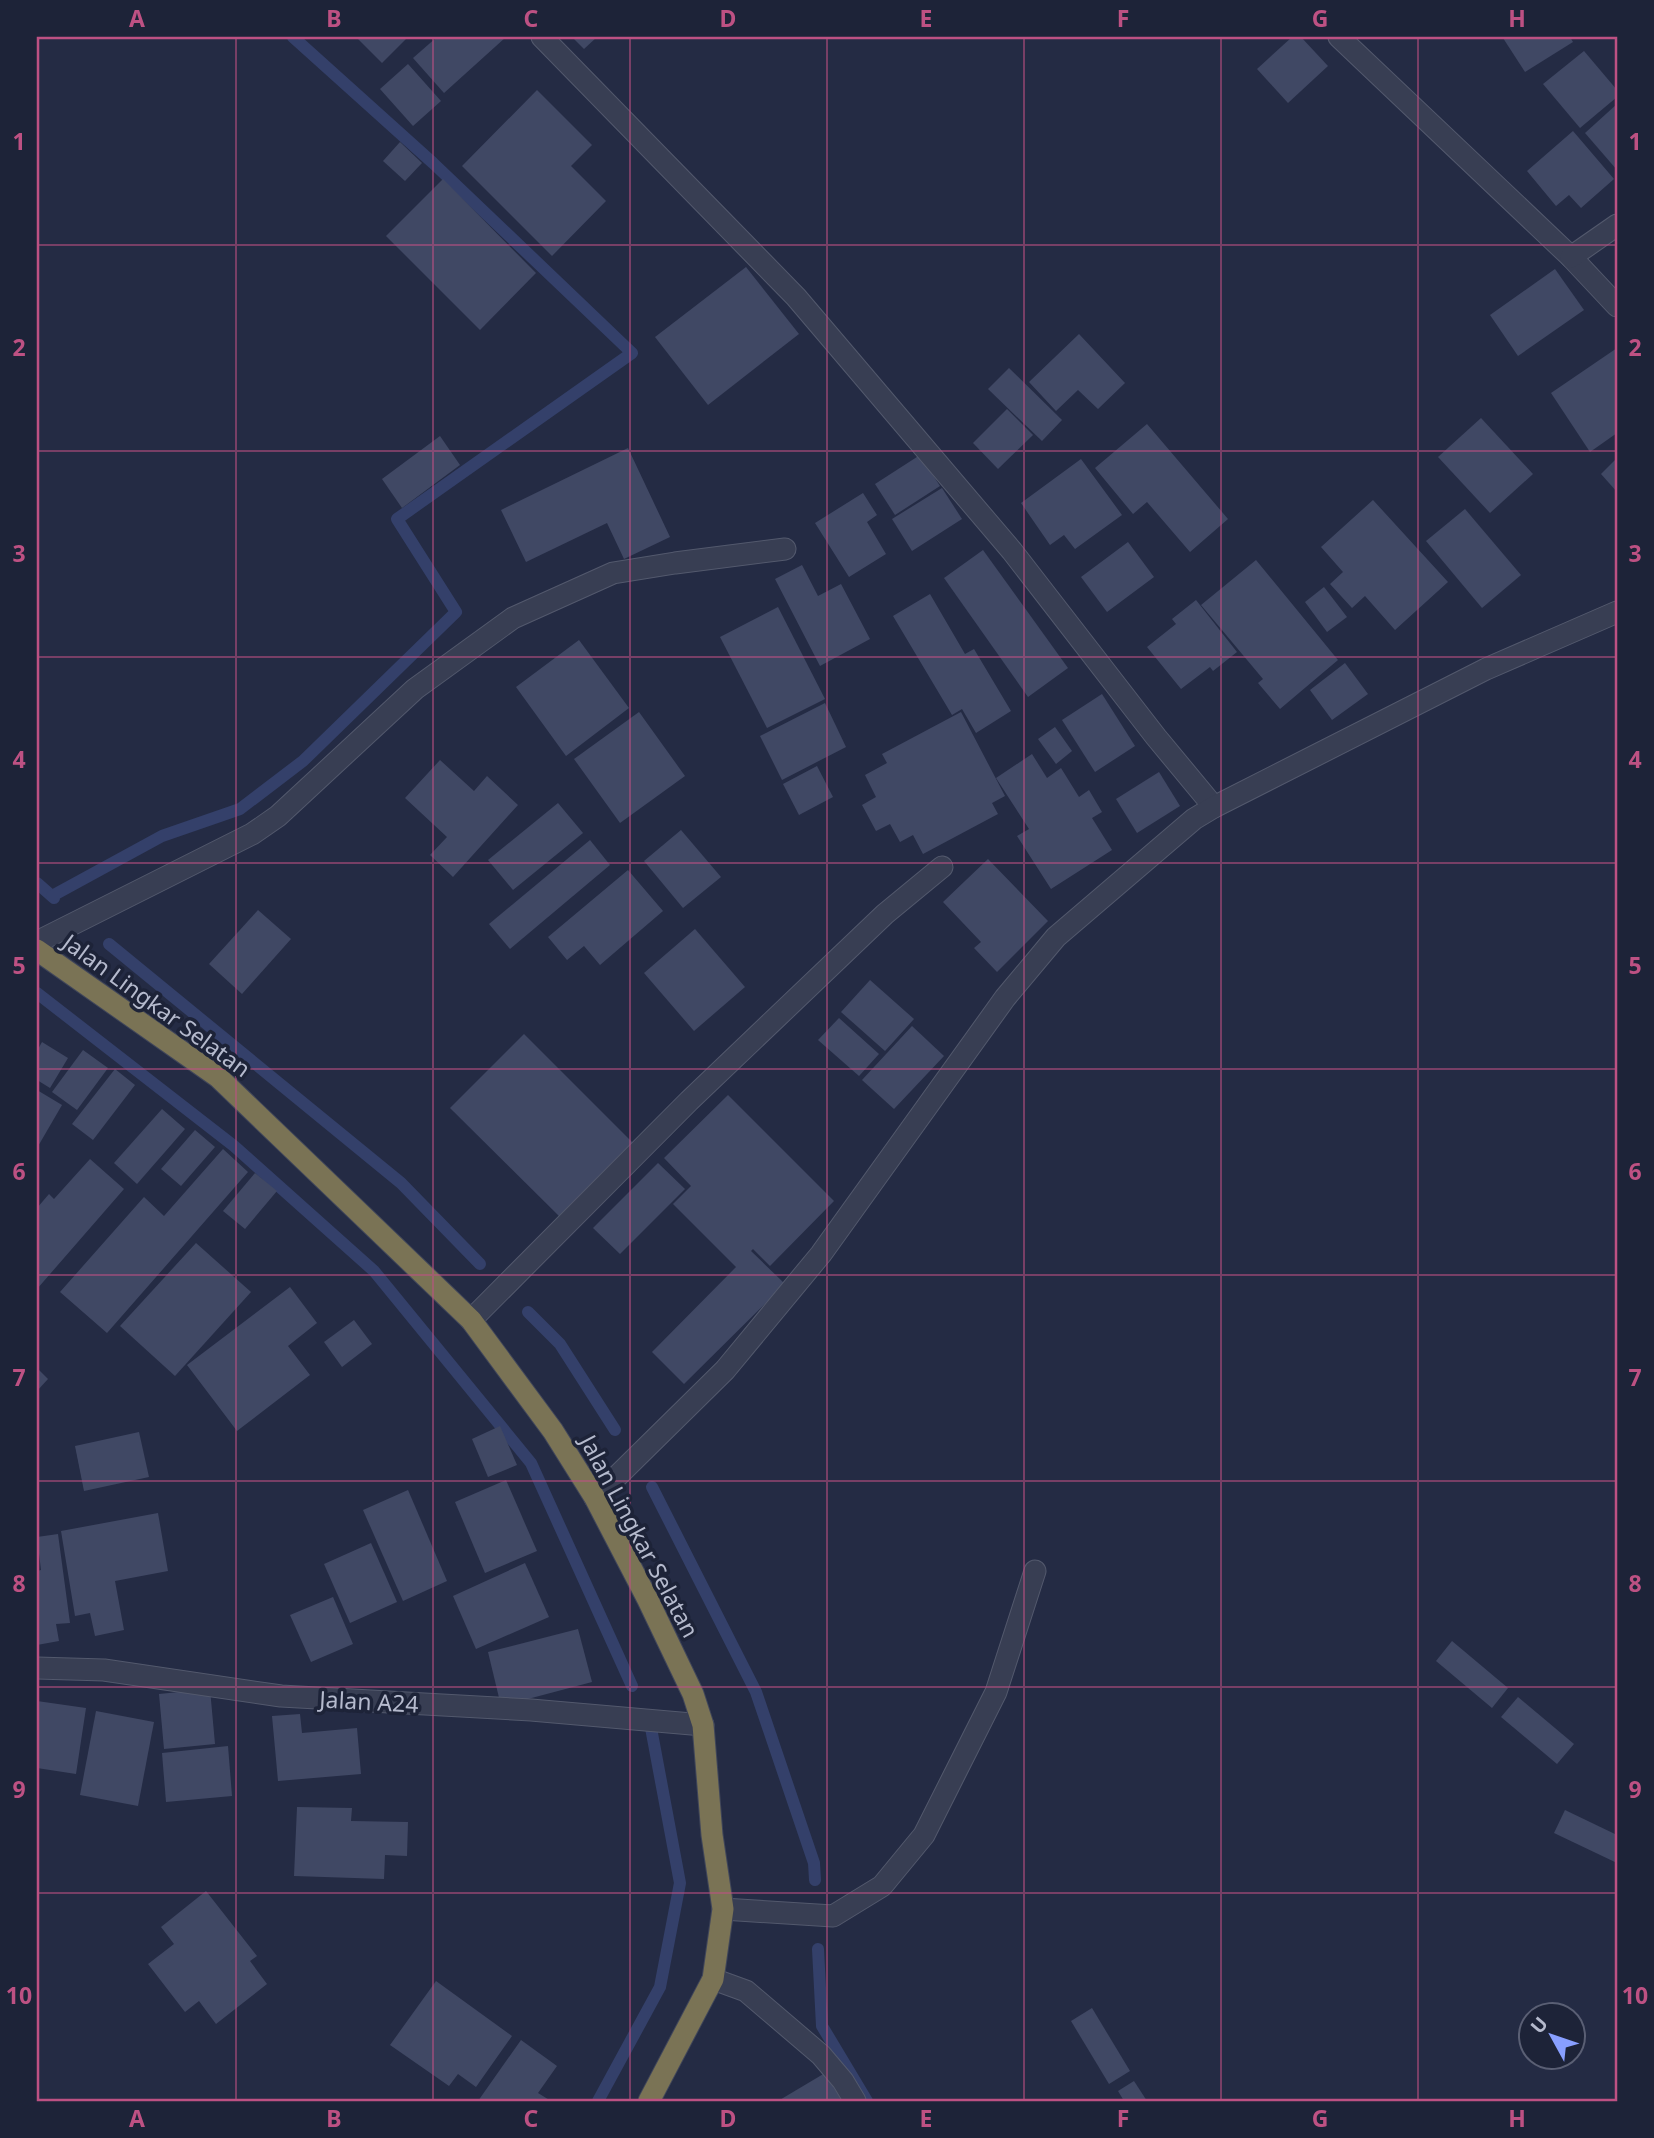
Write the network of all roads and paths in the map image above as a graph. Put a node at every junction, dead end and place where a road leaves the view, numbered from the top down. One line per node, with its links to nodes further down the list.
1 (542, 37): 8 (street)
2 (1355, 41): 4 (street)
3 (1617, 225): 4 (street)
4 (1571, 257): 5 (street)
5 (1617, 306)
6 (785, 549): 10 (street)
7 (1617, 612): 8 (street)
8 (1214, 807): 13 (street)
9 (942, 867): 12 (street)
10 (37, 942)
11 (37, 950): 12 (highway, Jalan Lingkar Selatan)
12 (471, 1320): 13 (highway, Jalan Lingkar Selatan)
13 (595, 1497): 16 (highway, Jalan Lingkar Selatan)
14 (1035, 1571): 17 (street)
15 (37, 1668): 16 (street, Jalan A24)
16 (703, 1725): 17 (highway, Jalan Lingkar Selatan)
17 (723, 1909): 18 (highway, Jalan Lingkar Selatan)
18 (713, 1979): 19 (highway, Jalan Lingkar Selatan); 20 (street)
19 (649, 2101)
20 (855, 2101)

